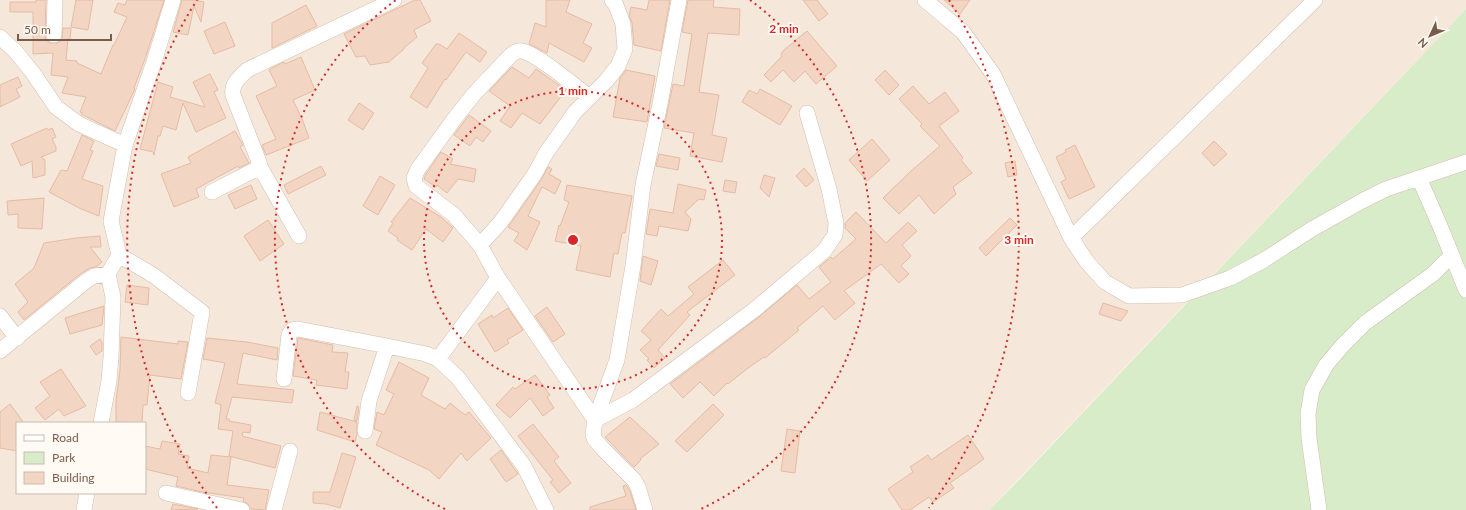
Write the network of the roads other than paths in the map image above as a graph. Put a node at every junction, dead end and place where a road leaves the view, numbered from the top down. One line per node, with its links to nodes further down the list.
1 (55, 0): 8 (street)
2 (173, 0): 12 (street)
3 (394, 0): 14 (street)
4 (612, 0): 10 (street)
5 (679, 0): 32 (street)
6 (925, 0): 18 (street)
7 (1315, 0): 18 (street)
8 (54, 35)
9 (0, 37): 12 (street)
10 (589, 97): 19 (street); 19 (street)
11 (808, 114): 32 (street)
12 (125, 146): 20 (street)
13 (1466, 162): 15 (street)
14 (260, 167): 16 (street); 17 (street)
15 (1419, 178): 18 (street); 21 (street)
16 (212, 192)
17 (299, 236)
18 (1071, 238)
19 (480, 245): 23 (street)
20 (118, 255): 22 (street); 31 (street)
21 (1451, 256): 24 (street); 43 (street)
22 (108, 274): 26 (street); 33 (street)
23 (498, 278): 29 (street); 32 (street)
24 (1466, 290)
25 (0, 316): 26 (street)
26 (17, 338): 28 (street)
27 (387, 346): 29 (street); 30 (street); 34 (street)
28 (0, 351)
29 (438, 359): 41 (street)
30 (284, 379)
31 (188, 393)
32 (595, 420): 42 (street)
33 (101, 422)
34 (365, 431)
35 (290, 451): 40 (street)
36 (166, 493): 39 (street)
37 (87, 494): 38 (street)
38 (84, 510)
39 (242, 510)
40 (274, 510)
41 (546, 510)
42 (645, 510)
43 (1319, 510)

